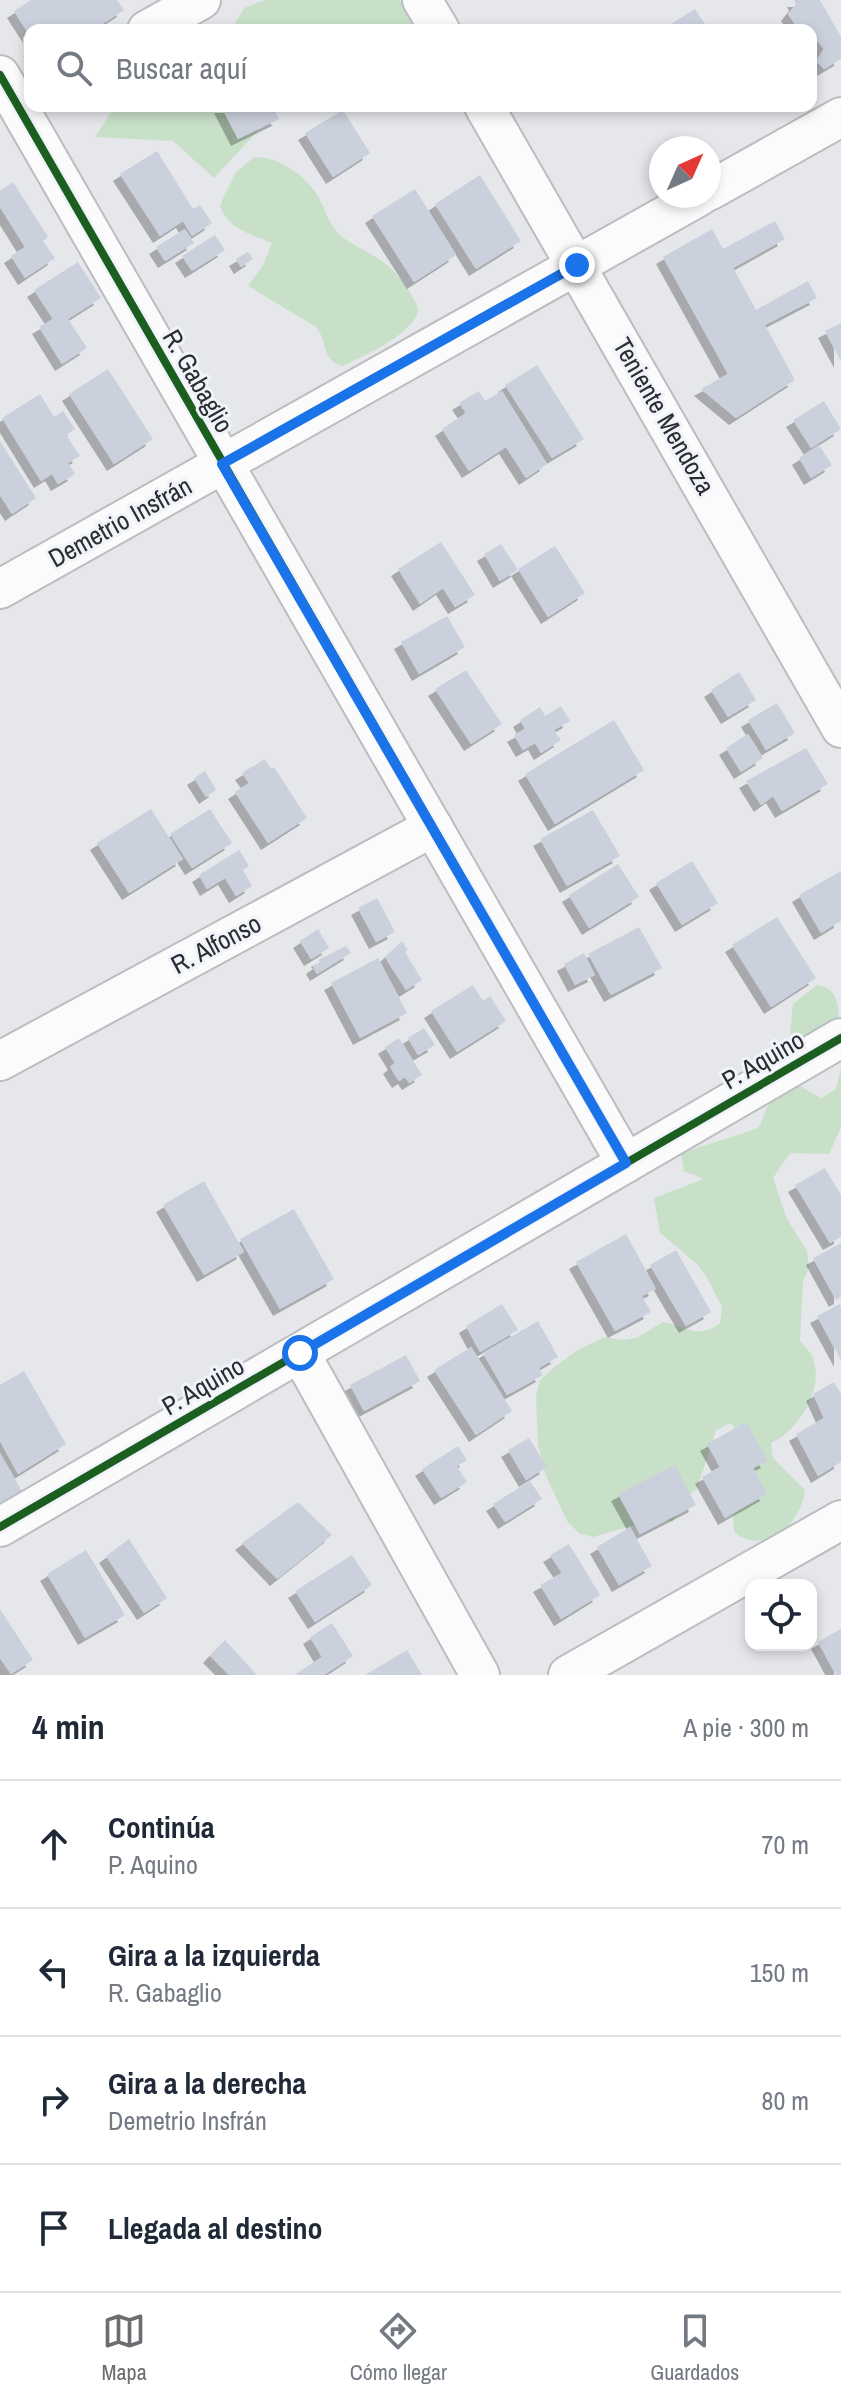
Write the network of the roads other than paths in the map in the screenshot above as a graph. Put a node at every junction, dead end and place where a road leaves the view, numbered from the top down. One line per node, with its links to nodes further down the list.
1 (201, 0): 3 (street)
2 (422, 0): 4 (street)
3 (158, 24)
4 (436, 24)
5 (12, 96): 11 (street, R. Gabaglio)
6 (488, 112): 10 (street, Teniente Mendoza)
7 (841, 117): 8 (street)
8 (721, 184)
9 (679, 208): 10 (street, Demetrio Insfrán)
10 (577, 265): 11 (street, Demetrio Insfrán); 13 (street, Teniente Mendoza)
11 (222, 464): 12 (street, Demetrio Insfrán); 14 (street, R. Gabaglio)
12 (0, 589)
13 (841, 728)
14 (433, 827): 16 (street, R. Alfonso); 17 (street, R. Gabaglio)
15 (841, 1038): 17 (street, P. Aquino)
16 (0, 1061)
17 (626, 1163): 18 (street, P. Aquino)
18 (300, 1353): 20 (street, P. Aquino); 21 (street)
19 (841, 1520): 22 (street)
20 (0, 1527)
21 (480, 1675)
22 (568, 1675)

